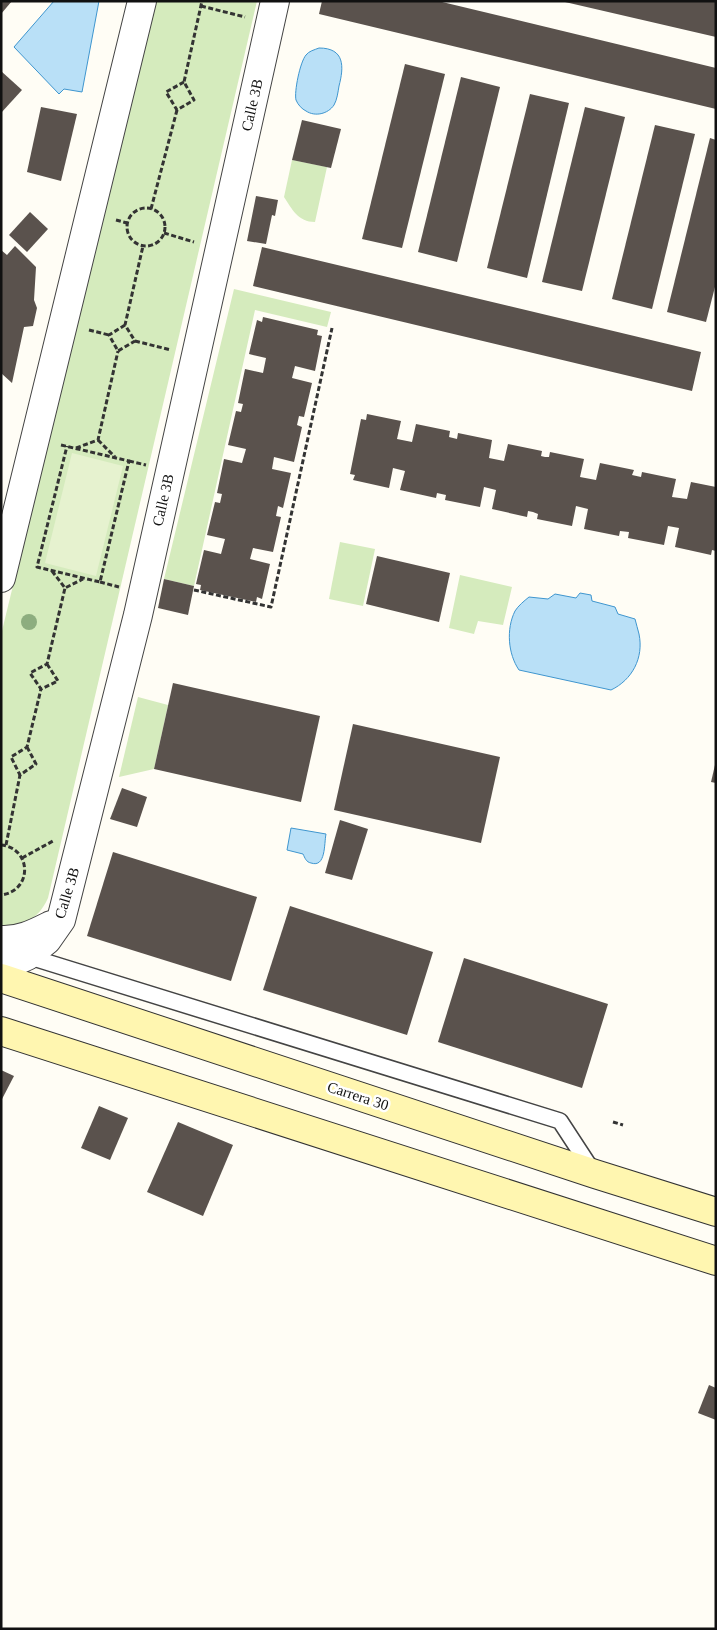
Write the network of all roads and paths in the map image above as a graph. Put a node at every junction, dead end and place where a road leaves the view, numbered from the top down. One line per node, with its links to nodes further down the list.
1 (142, 1): 25 (street)
2 (202, 1): 4 (path)
3 (274, 1): 39 (street, Calle 3B)
4 (201, 6): 5 (path); 6 (path)
5 (253, 18)
6 (184, 82): 7 (path); 7 (path)
7 (176, 110): 8 (path)
8 (151, 210): 9 (path); 11 (path)
9 (164, 233): 10 (path); 11 (path)
10 (199, 243)
11 (143, 246): 12 (path)
12 (125, 325): 15 (path); 16 (path)
13 (332, 328): 30 (path)
14 (84, 330): 15 (path)
15 (109, 335): 17 (path)
16 (135, 341): 17 (path); 18 (path)
17 (118, 351): 19 (path)
18 (174, 351)
19 (98, 440): 20 (path); 21 (path)
20 (76, 448): 21 (path); 24 (path)
21 (116, 458): 22 (path)
22 (129, 461): 23 (path); 27 (path)
23 (148, 466)
24 (52, 571): 26 (path); 29 (path)
25 (1, 578)
26 (84, 579): 27 (path); 29 (path)
27 (100, 582): 28 (path)
28 (120, 587)
29 (65, 588): 31 (path)
30 (194, 590)
31 (47, 664): 32 (path); 32 (path)
32 (41, 689): 33 (path)
33 (27, 747): 34 (path); 34 (path)
34 (20, 775): 36 (path)
35 (60, 837): 37 (path)
36 (3, 845): 37 (path)
37 (22, 858): 38 (path)
38 (1, 895)
39 (61, 920): 40 (street); 41 (street, Calle 3B)
40 (1, 940)
41 (28, 956): 42 (street, Calle 3B); 47 (lane)
42 (1, 968)
43 (1, 978): 47 (main road, Carrera 30)
44 (1, 1030): 49 (main road)
45 (613, 1122): 46 (path)
46 (623, 1125)
47 (595, 1174): 48 (main road, Carrera 30)
48 (716, 1212)
49 (716, 1260)

